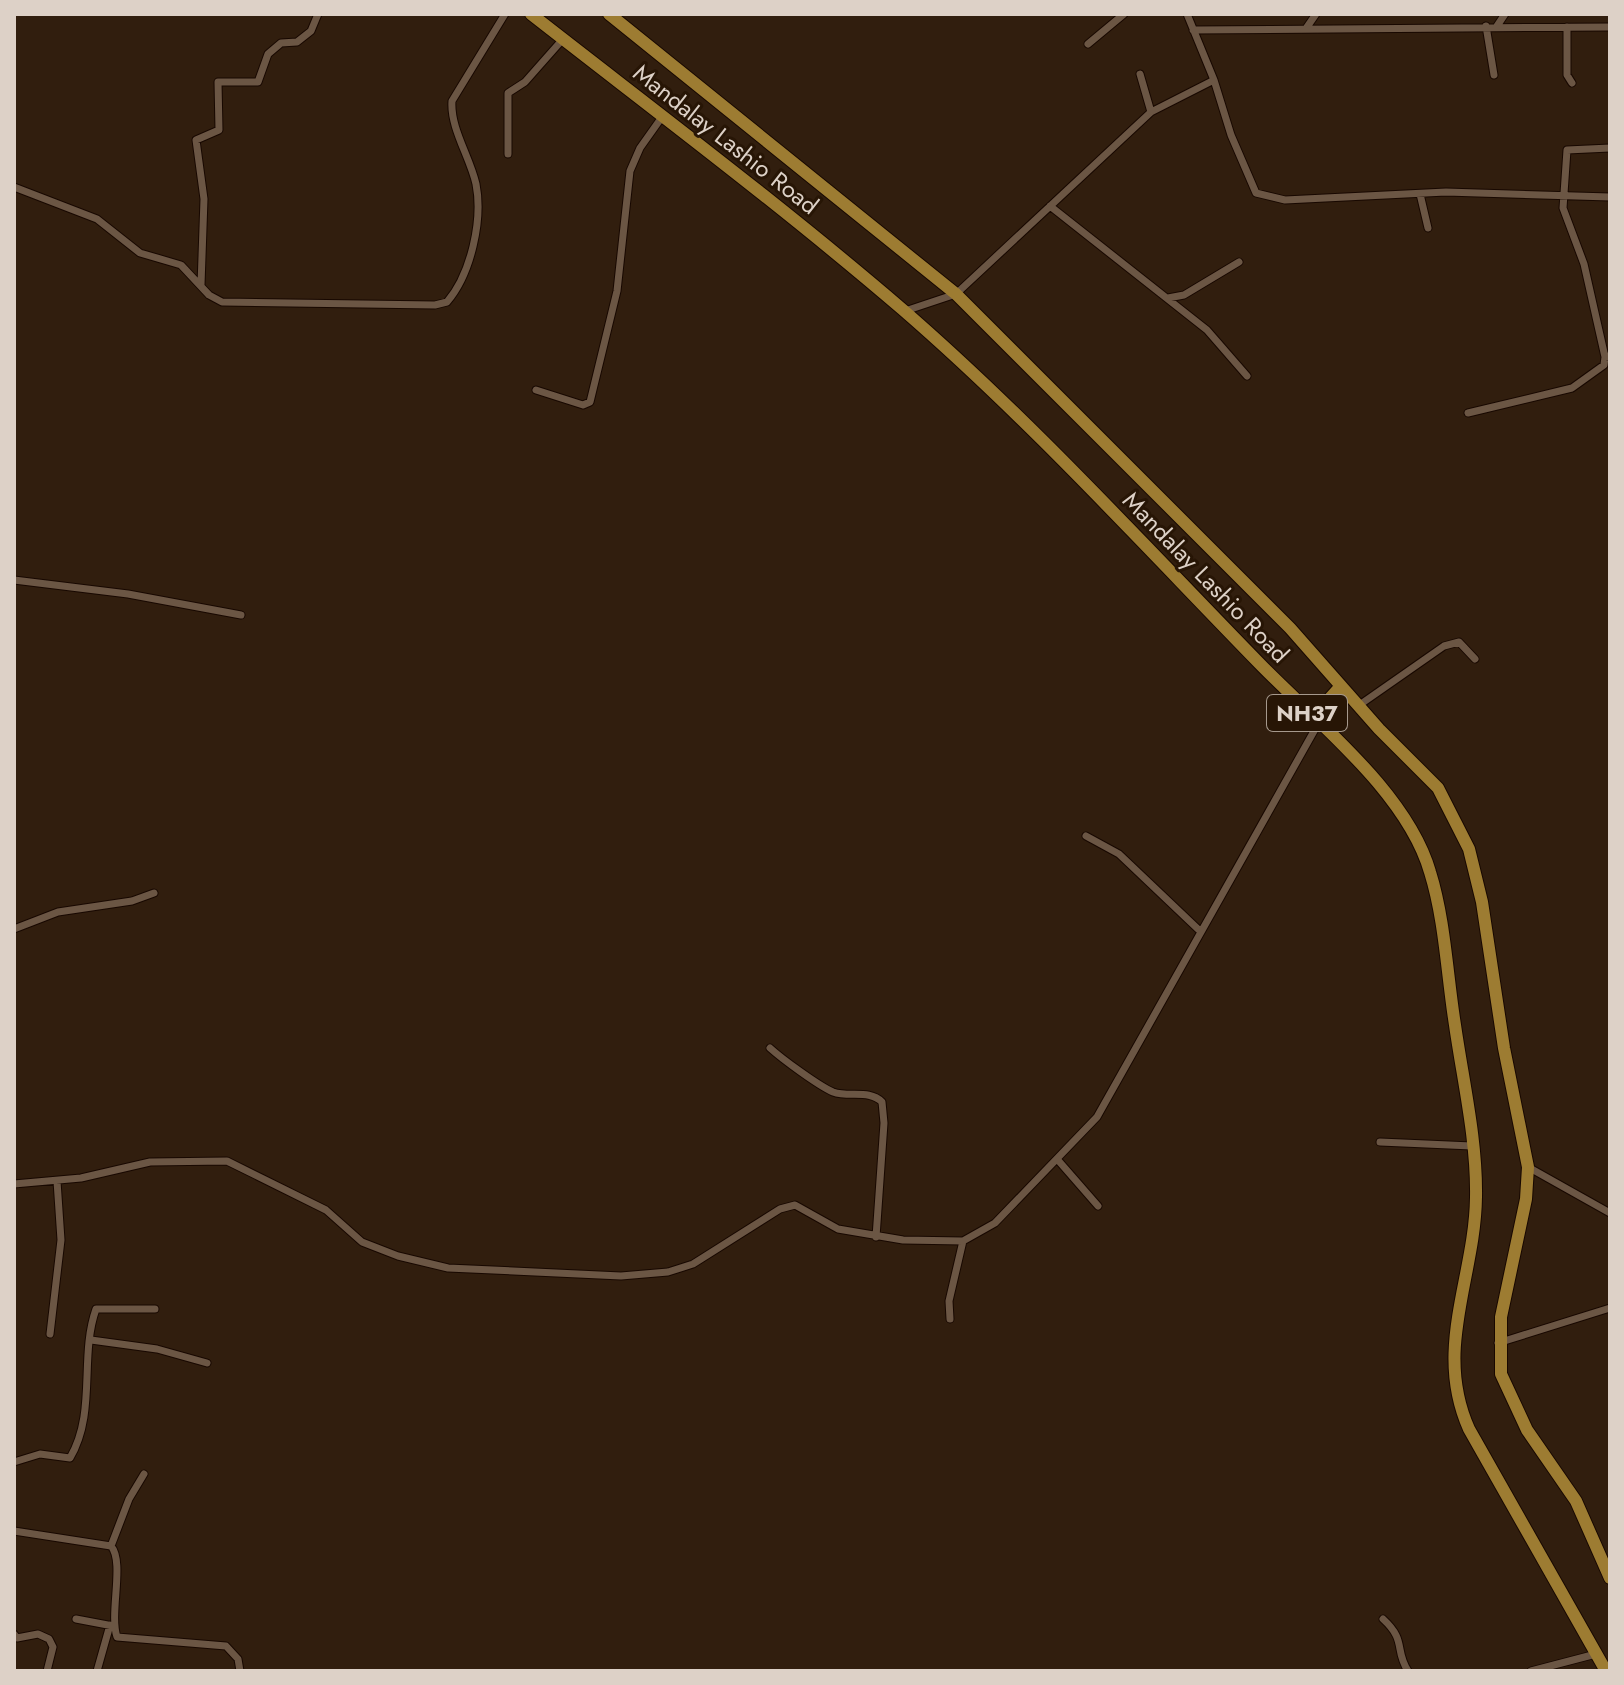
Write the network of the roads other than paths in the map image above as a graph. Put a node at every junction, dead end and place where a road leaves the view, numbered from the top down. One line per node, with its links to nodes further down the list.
1 (318, 14): 32 (street)
2 (505, 14): 32 (street)
3 (531, 14): 15 (highway, Mandalay Lashio Road / NH37)
4 (609, 14): 33 (highway, Mandalay Lashio Road / NH37)
5 (1124, 14): 16 (street)
6 (1187, 14): 14 (street)
7 (1316, 14): 11 (street)
8 (1505, 14): 10 (street)
9 (1486, 26): 10 (street); 11 (street); 18 (street)
10 (1497, 26): 12 (street)
11 (1307, 27): 14 (street)
12 (1567, 27): 13 (street); 20 (street)
13 (1610, 27)
14 (1193, 30): 19 (street)
15 (563, 39): 22 (highway, Mandalay Lashio Road / NH37); 24 (street)
16 (1088, 44)
17 (1140, 74): 21 (street)
18 (1494, 75)
19 (1214, 80): 21 (street); 26 (street)
20 (1572, 83)
21 (1151, 112): 29 (street)
22 (662, 117): 35 (highway, Mandalay Lashio Road / NH37); 38 (street)
23 (1610, 148): 27 (street)
24 (508, 154)
25 (14, 187): 32 (street)
26 (1420, 194): 27 (street); 30 (street)
27 (1563, 197): 28 (street); 36 (street)
28 (1610, 197)
29 (1050, 206): 33 (street); 34 (street)
30 (1428, 228)
31 (1239, 262): 34 (street)
32 (201, 286)
33 (956, 294): 35 (street); 43 (highway, Mandalay Lashio Road / NH37)
34 (1168, 298): 37 (street)
35 (905, 311): 45 (highway, Mandalay Lashio Road / NH37)
36 (1607, 356): 39 (street)
37 (1247, 376)
38 (536, 390)
39 (1468, 413)
40 (14, 580): 41 (street)
41 (241, 615)
42 (1475, 659): 44 (street)
43 (1340, 687): 44 (highway, Mandalay Lashio Road / NH37); 45 (highway)
44 (1358, 706): 54 (highway, Mandalay Lashio Road / NH37)
45 (1315, 721): 49 (street); 52 (highway, Mandalay Lashio Road / NH37)
46 (1086, 836): 49 (street)
47 (154, 893): 48 (street)
48 (14, 929)
49 (1200, 931): 53 (street)
50 (770, 1048): 59 (street)
51 (1380, 1142): 52 (street)
52 (1472, 1146): 77 (highway, Mandalay Lashio Road / NH37)
53 (1057, 1159): 57 (street); 60 (street)
54 (1528, 1167): 58 (street); 66 (highway, Mandalay Lashio Road / NH37)
55 (57, 1181): 56 (street); 59 (street); 64 (street)
56 (14, 1184)
57 (1098, 1206)
58 (1610, 1213)
59 (876, 1237): 60 (street)
60 (963, 1241): 63 (street)
61 (1610, 1308): 66 (street)
62 (155, 1309): 65 (street)
63 (950, 1319)
64 (50, 1334)
65 (91, 1340): 67 (street); 68 (street)
66 (1498, 1343): 72 (highway, Mandalay Lashio Road / NH37)
67 (207, 1363)
68 (14, 1462)
69 (144, 1474): 71 (street)
70 (14, 1531): 71 (street)
71 (111, 1546): 75 (street)
72 (1610, 1578)
73 (76, 1619): 75 (street)
74 (1383, 1619): 81 (street)
75 (112, 1625): 79 (street); 80 (street)
76 (14, 1634): 78 (street)
77 (1604, 1661): 82 (street)
78 (47, 1671)
79 (97, 1671)
80 (240, 1671)
81 (1408, 1671)
82 (1531, 1671)

